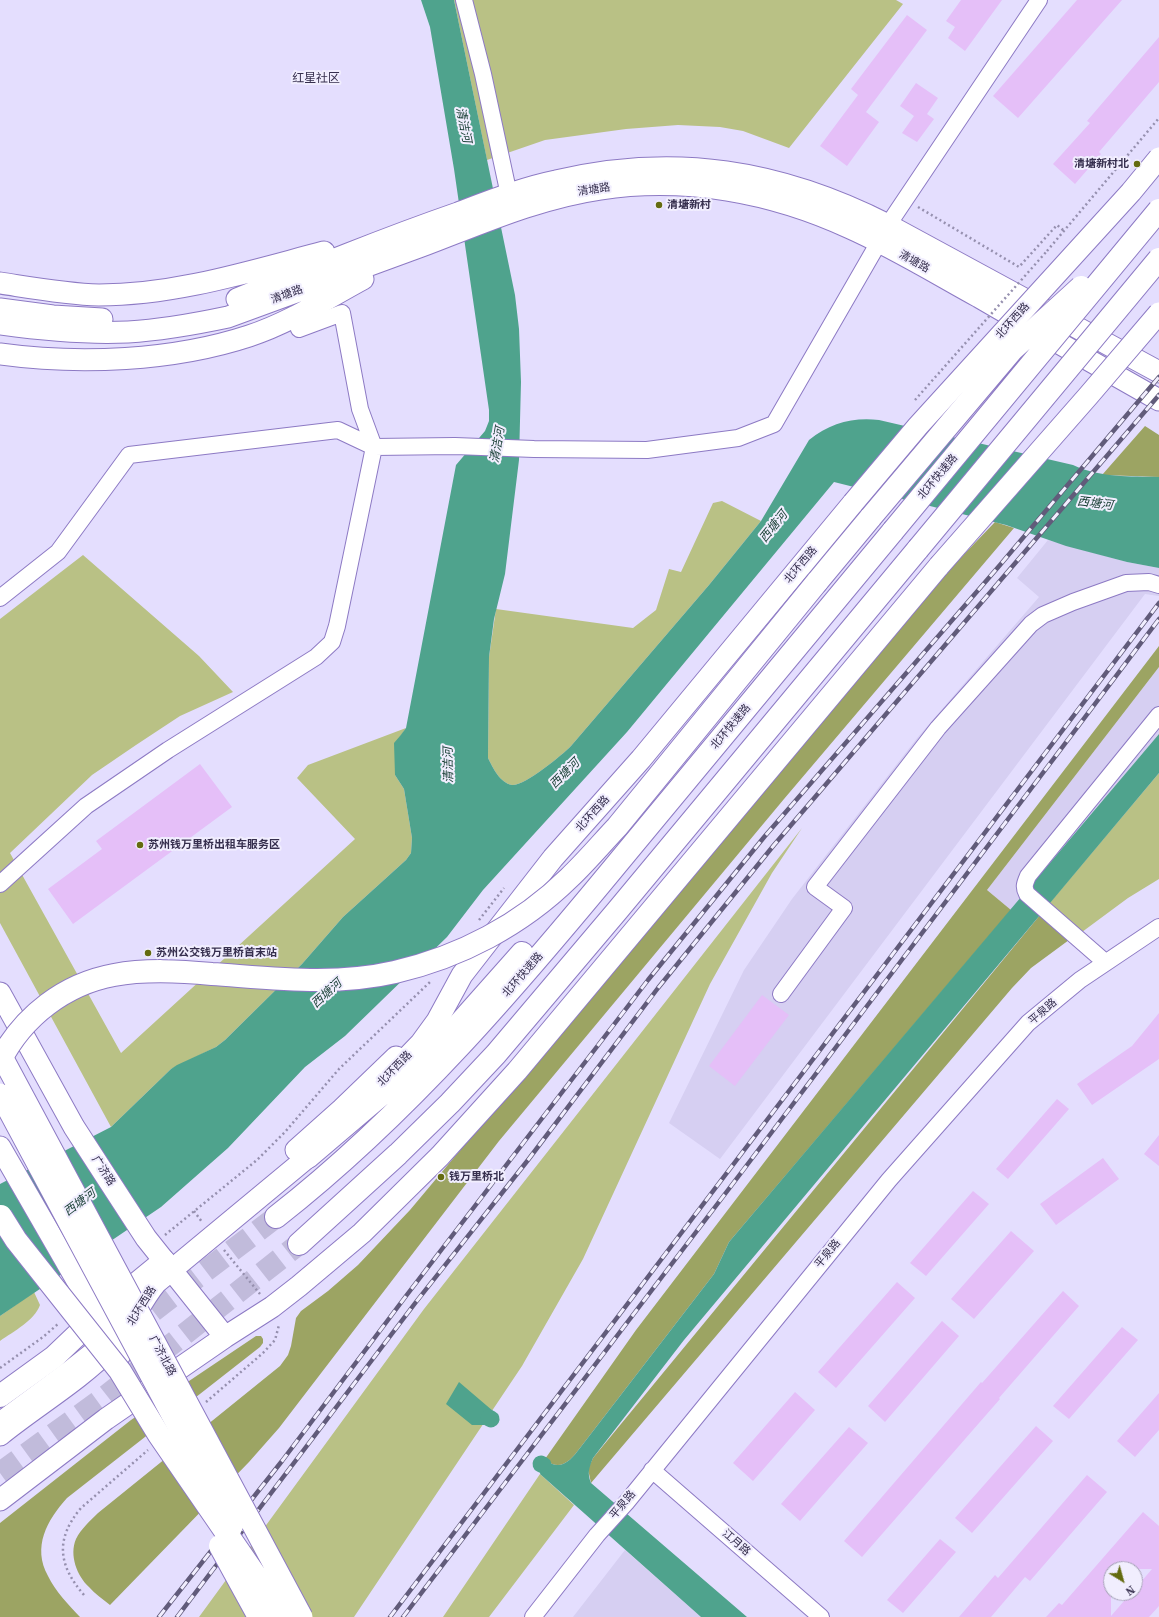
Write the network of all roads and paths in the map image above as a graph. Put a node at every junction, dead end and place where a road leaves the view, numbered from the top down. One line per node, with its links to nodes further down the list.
1 (464, 0): 6 (street)
2 (1039, 0): 5 (street)
3 (1159, 118): 8 (path)
4 (1159, 158): 31 (main road, 北环西路, bridge)
5 (905, 200): 8 (path); 9 (street)
6 (504, 202): 9 (main road, 清塘路); 11 (main road, 清塘路)
7 (1159, 210): 10 (highway, 北环快速路, bridge)
8 (1063, 230): 12 (path)
9 (884, 234): 21 (main road, 清塘路); 22 (main road, 清塘路); 23 (street)
10 (1140, 234): 27 (highway, 北环快速路, bridge); 35 (highway, bridge)
11 (417, 238): 14 (main road); 16 (main road, 清塘路); 18 (main road)
12 (1047, 250)
13 (1159, 259): 42 (highway, bridge)
14 (0, 283)
15 (0, 310): 16 (main road, 清塘路)
16 (227, 310): 19 (main road, 清塘路)
17 (1159, 313): 44 (main road, bridge)
18 (295, 316): 20 (main road); 23 (street)
19 (0, 324)
20 (0, 354)
21 (1159, 372)
22 (1159, 400)
23 (374, 447): 25 (street); 28 (street)
24 (1159, 585): 33 (street)
25 (0, 598)
26 (1159, 715): 30 (street)
27 (652, 822): 38 (highway); 40 (highway, 北环快速路)
28 (0, 884)
29 (1159, 927): 30 (street, 平泉路)
30 (1105, 962): 55 (street, 平泉路)
31 (462, 975): 38 (main road, 北环西路); 41 (main road)
32 (0, 993): 43 (main road, 广济路)
33 (781, 994)
34 (0, 1053): 60 (main road, 广济北路, bridge)
35 (0, 1061)
36 (0, 1094): 57 (main road, 广济北路, bridge)
37 (0, 1147): 45 (main road)
38 (308, 1157): 41 (main road, 北环西路)
39 (0, 1214): 54 (highway, bridge)
40 (276, 1217)
41 (204, 1225): 43 (main road, 北环西路); 44 (path)
42 (298, 1244)
43 (168, 1265): 45 (highway); 47 (main road, 广济路); 48 (main road, 北环西路)
44 (272, 1307): 47 (main road)
45 (97, 1316): 48 (main road); 51 (highway)
46 (43, 1337): 49 (path)
47 (225, 1337): 50 (main road)
48 (111, 1342): 50 (main road); 52 (street); 53 (main road, 北环西路)
49 (0, 1368)
50 (140, 1395): 56 (main road)
51 (0, 1396)
52 (0, 1420)
53 (0, 1435)
54 (159, 1435): 57 (highway, bridge); 58 (highway, bridge)
55 (652, 1470): 61 (street, 平泉路); 62 (street, 江月路)
56 (0, 1500)
57 (267, 1592): 59 (main road, 广济北路, bridge)
58 (259, 1617)
59 (280, 1617)
60 (302, 1617)
61 (533, 1617)
62 (821, 1617)

